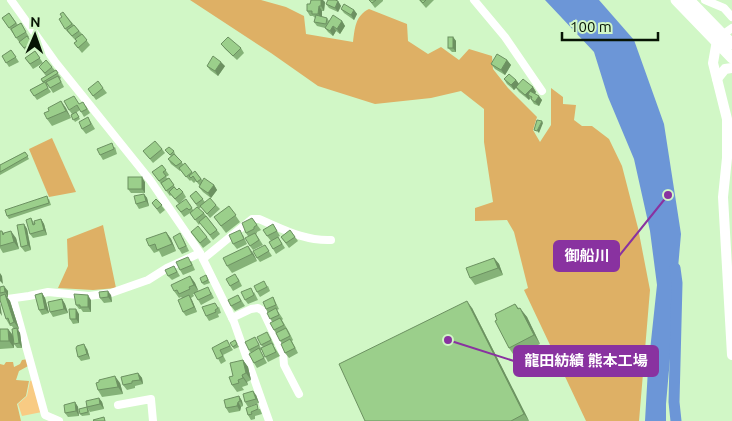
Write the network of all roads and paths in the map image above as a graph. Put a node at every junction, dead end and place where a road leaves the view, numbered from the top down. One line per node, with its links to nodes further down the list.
1 (11, 0): 15 (street)
2 (474, 0): 13 (street)
3 (676, 0): 8 (highway)
4 (689, 0): 8 (highway)
5 (705, 0): 6 (street)
6 (732, 17)
7 (732, 28): 8 (street)
8 (720, 39): 9 (highway); 10 (highway); 12 (main road)
9 (732, 44)
10 (732, 58)
11 (732, 68): 12 (main road)
12 (717, 79): 19 (main road)
13 (542, 91)
14 (331, 240): 15 (street)
15 (202, 256): 16 (street); 18 (street)
16 (13, 299): 17 (street); 22 (street)
17 (0, 300)
18 (232, 318): 20 (street); 24 (street)
19 (732, 355)
20 (299, 394)
21 (118, 405): 23 (street)
22 (59, 421)
23 (154, 421)
24 (269, 421)

